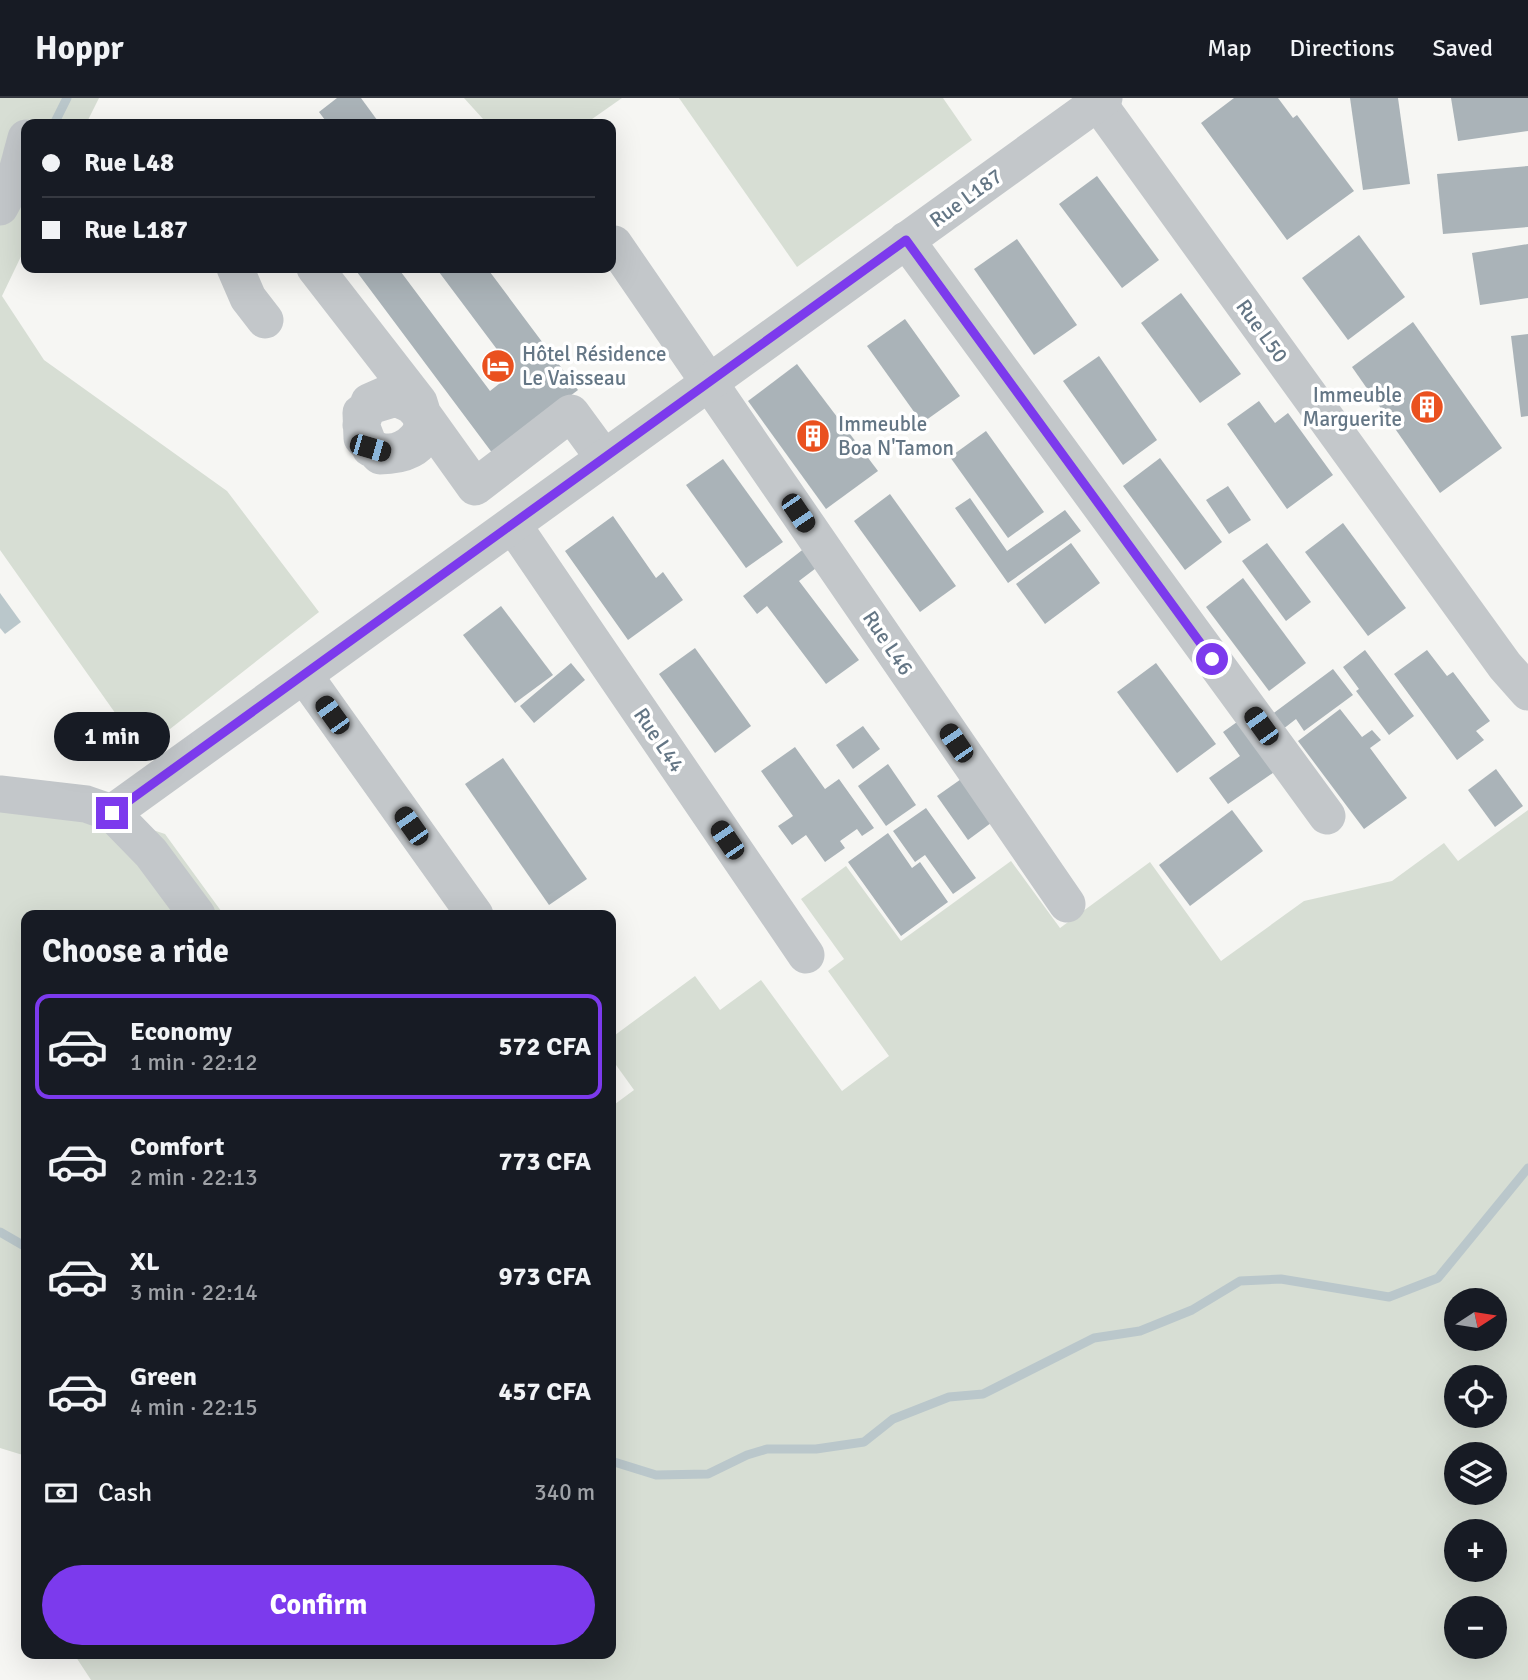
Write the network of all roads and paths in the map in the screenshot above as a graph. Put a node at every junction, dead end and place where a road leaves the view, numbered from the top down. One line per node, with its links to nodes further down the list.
1 (1101, 100): 4 (street, Rue L187); 25 (street, Rue L50)
2 (21, 158): 3 (street)
3 (0, 207)
4 (906, 240): 9 (street, Rue L187); 28 (street)
5 (616, 247): 9 (street, Rue L46)
6 (237, 273): 8 (street)
7 (319, 273): 15 (street)
8 (265, 320)
9 (709, 383): 22 (street, Rue L187); 29 (street, Rue L46)
10 (366, 409): 13 (street)
11 (366, 409): 20 (street)
12 (422, 412): 22 (street)
13 (422, 412)
14 (422, 412): 21 (street)
15 (422, 412)
16 (362, 428): 18 (street)
17 (362, 428): 19 (street)
18 (369, 445)
19 (369, 445)
20 (373, 449)
21 (373, 449)
22 (604, 458): 23 (street, Rue L187)
23 (513, 525): 24 (street, Rue L187); 32 (street, Rue L44)
24 (304, 675): 27 (street, Rue L187); 31 (street)
25 (1528, 692)
26 (0, 794): 27 (street)
27 (112, 813): 30 (street)
28 (1326, 816)
29 (1067, 904)
30 (193, 910)
31 (471, 910)
32 (806, 955)

